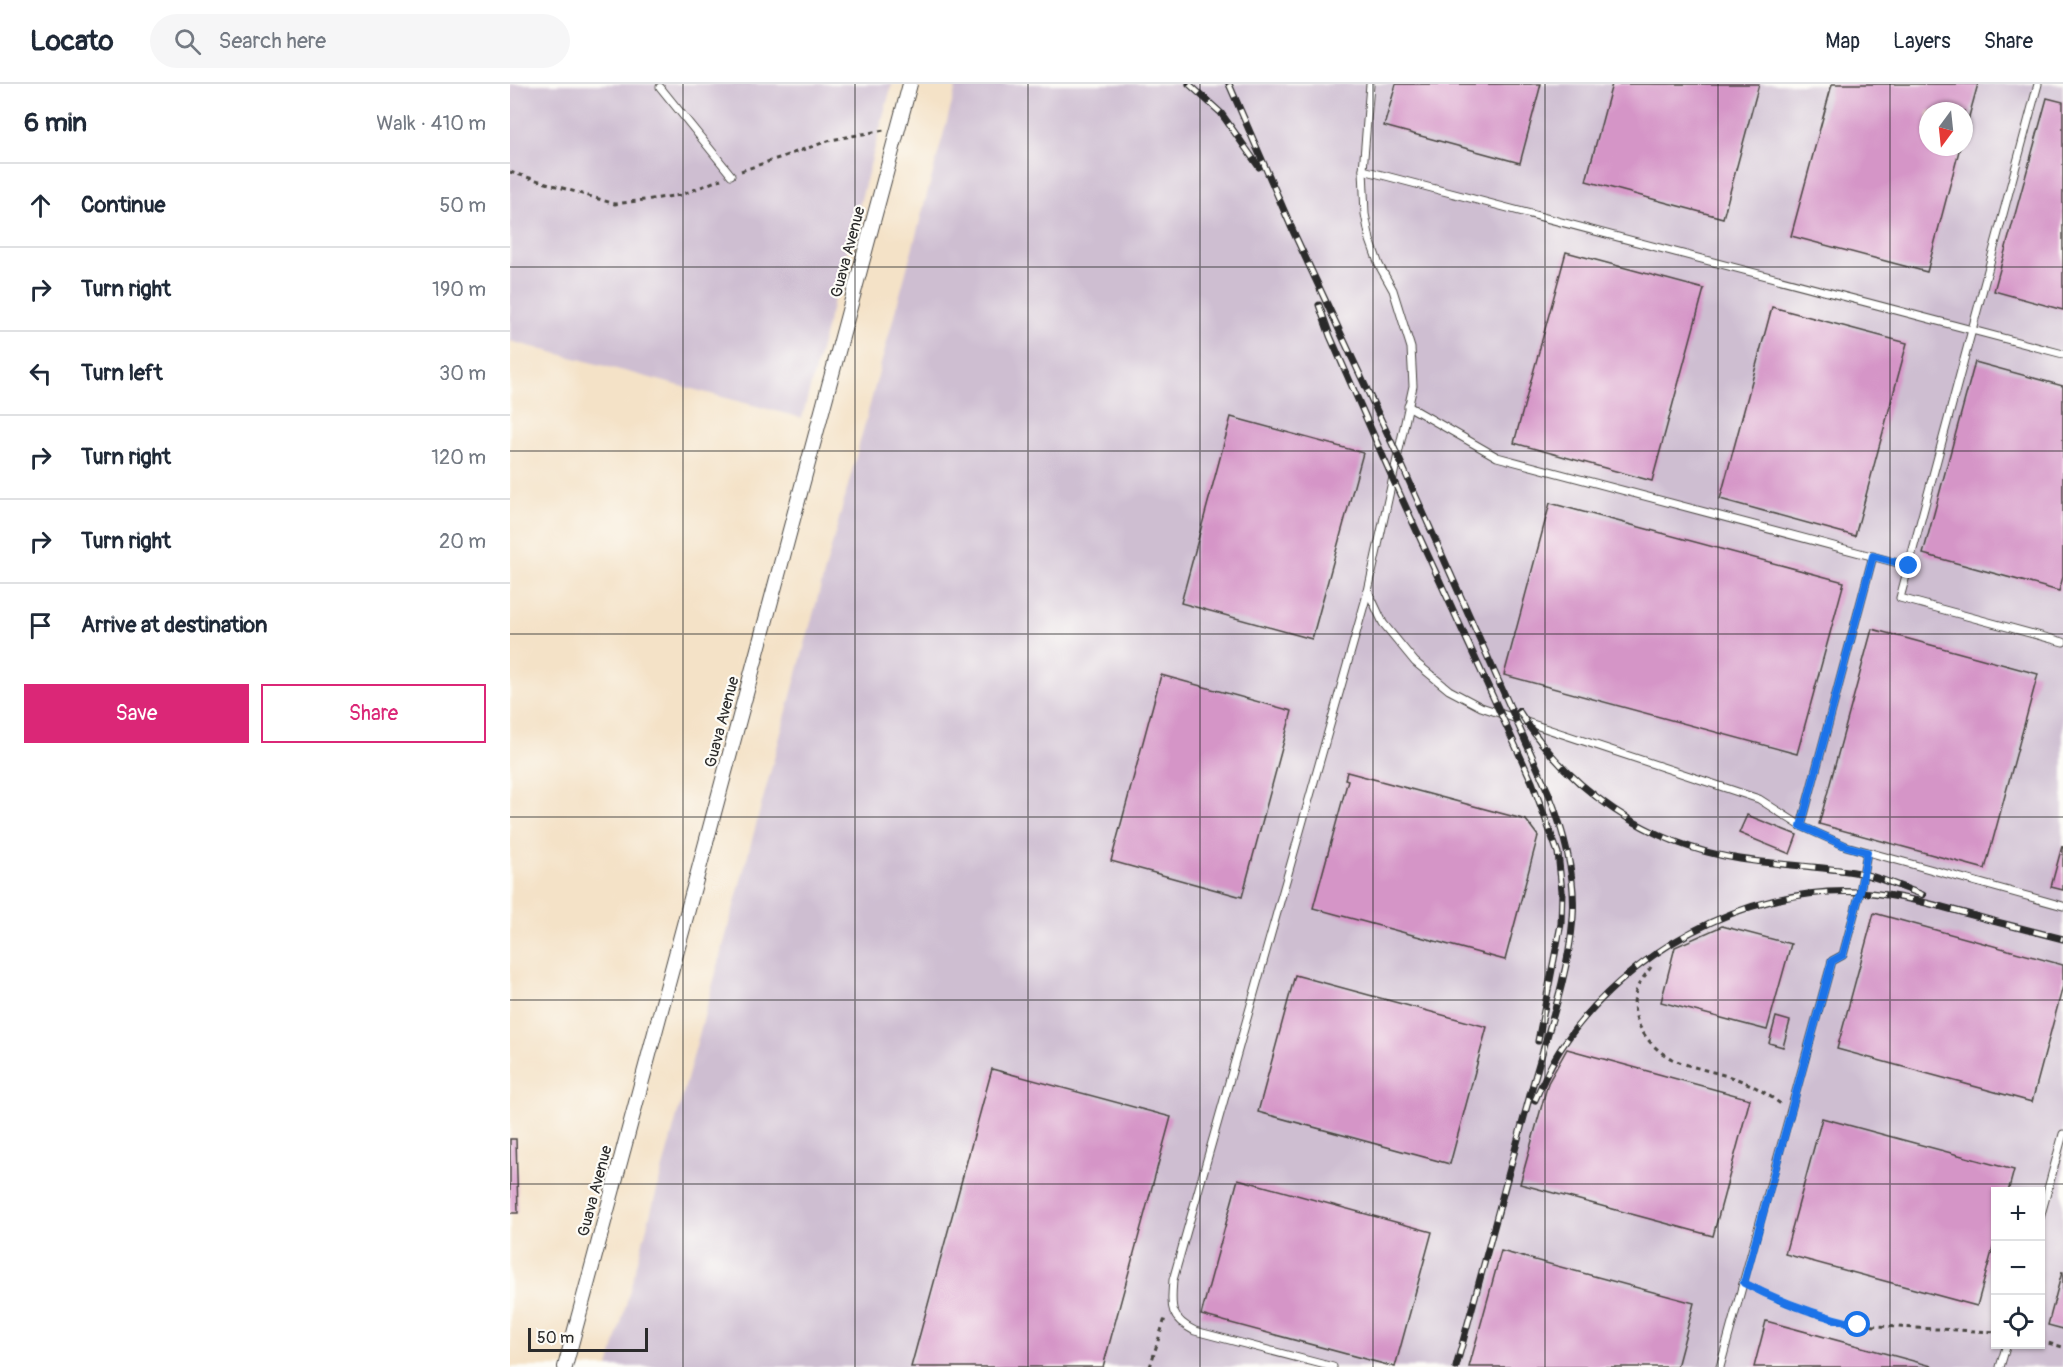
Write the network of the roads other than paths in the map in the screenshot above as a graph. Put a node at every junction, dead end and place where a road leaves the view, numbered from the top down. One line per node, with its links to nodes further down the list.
1 (910, 84): 20 (street, Guava Avenue)
2 (1370, 84): 5 (lane)
3 (2038, 84): 7 (lane)
4 (660, 87): 6 (lane)
5 (1363, 170): 7 (lane); 9 (lane)
6 (731, 175)
7 (1973, 331): 8 (lane); 11 (lane)
8 (2063, 354)
9 (1408, 406): 10 (lane); 12 (lane)
10 (1873, 556): 11 (lane); 14 (lane)
11 (1909, 566): 13 (lane)
12 (1368, 591): 14 (lane); 21 (lane)
13 (2063, 642)
14 (1801, 826): 15 (lane)
15 (1867, 852): 16 (lane); 22 (lane)
16 (2063, 906)
17 (2063, 1134): 18 (lane)
18 (2045, 1200)
19 (2006, 1349): 23 (lane)
20 (565, 1367)
21 (1333, 1367)
22 (1720, 1367)
23 (2001, 1367)

